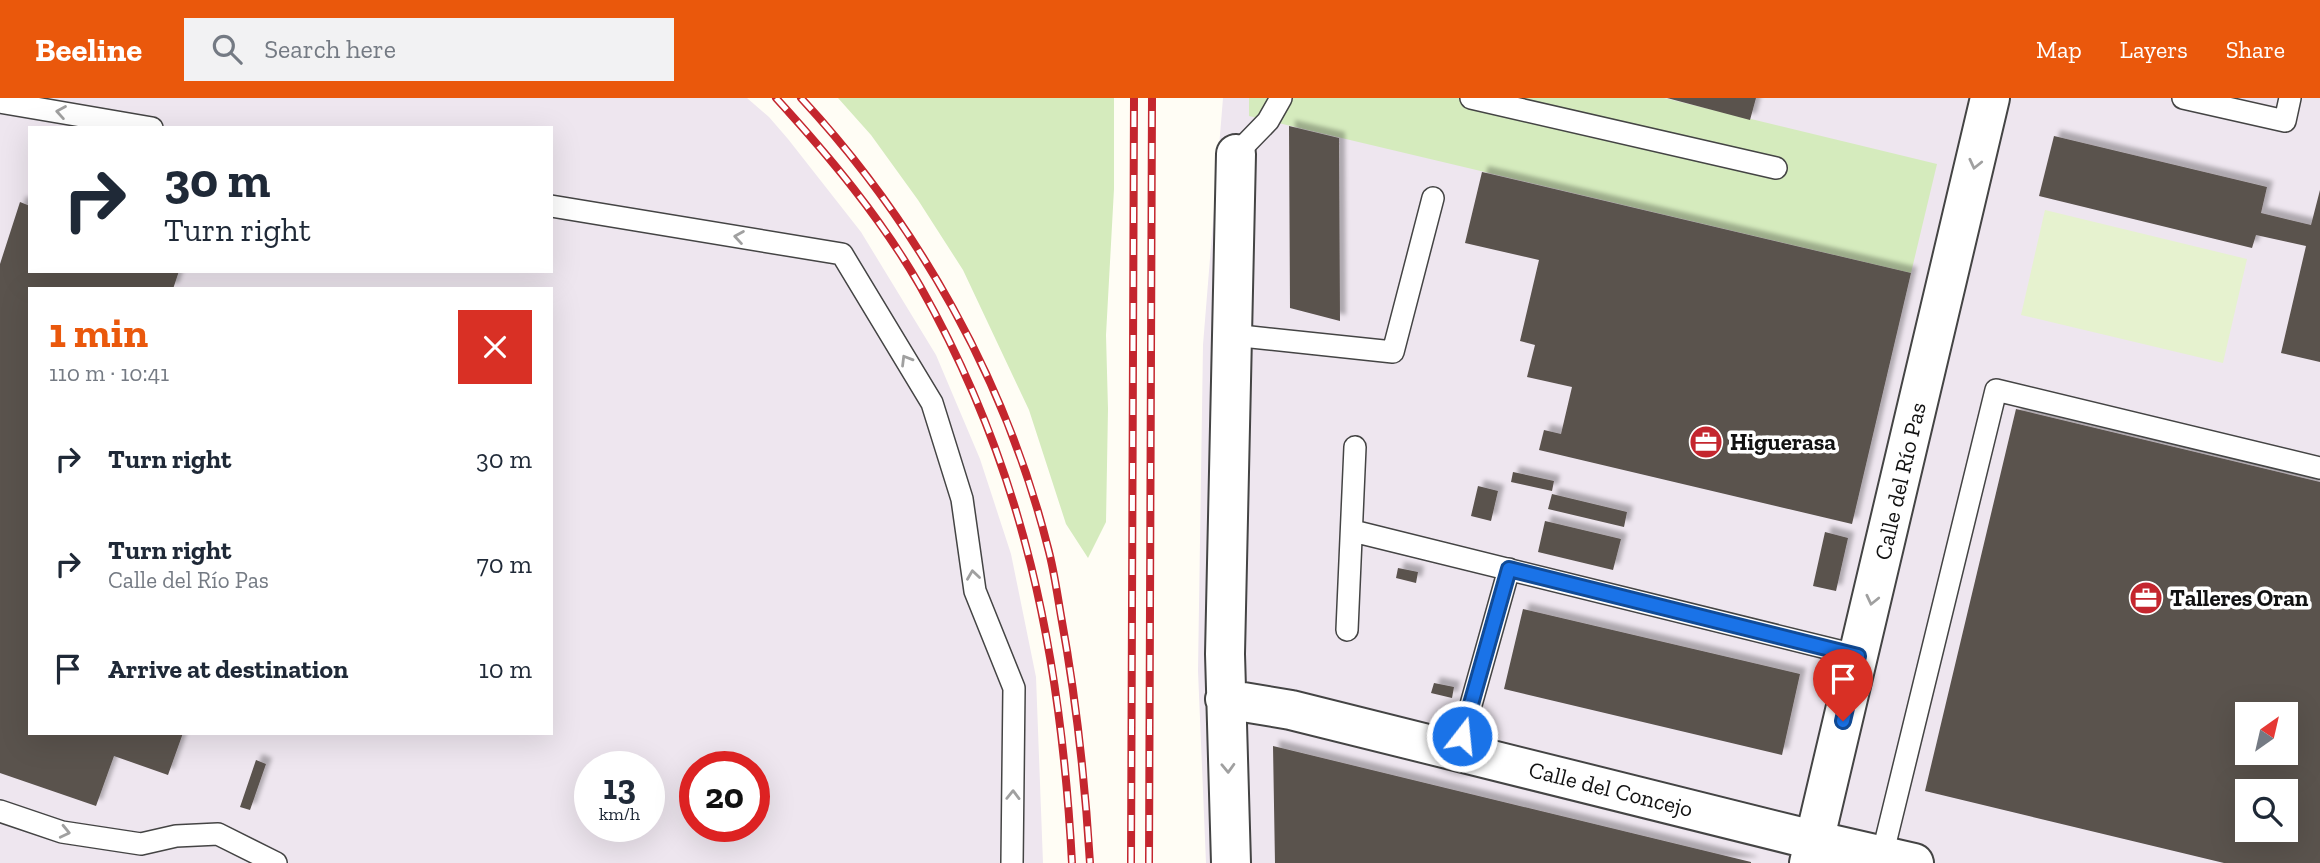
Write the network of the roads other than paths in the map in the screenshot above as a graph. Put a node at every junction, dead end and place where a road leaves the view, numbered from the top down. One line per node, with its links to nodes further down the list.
1 (1281, 98): 8 (lane)
2 (1471, 98): 9 (lane)
3 (1990, 98): 18 (street, Calle del Río Pas, one-way to 18)
4 (2183, 98): 5 (lane)
5 (2290, 98)
6 (0, 102): 7 (lane, one-way to 6)
7 (140, 126)
8 (1236, 154): 12 (street)
9 (1776, 168)
10 (1433, 198): 12 (lane)
11 (553, 206): 25 (lane, one-way to 11)
12 (1232, 334): 19 (street)
13 (1355, 447): 15 (lane)
14 (2320, 468): 23 (lane)
15 (1353, 531): 16 (lane); 17 (lane)
16 (1509, 569): 18 (lane); 20 (lane)
17 (1347, 630)
18 (1858, 656): 22 (street, Calle del Río Pas)
19 (1225, 699): 20 (street, Calle del Concejo); 26 (street, one-way to 26)
20 (1458, 751): 22 (street, Calle del Concejo)
21 (0, 811): 24 (lane, one-way to 24)
22 (1811, 852): 23 (street, Calle del Concejo)
23 (1898, 859)
24 (276, 863)
25 (1012, 863)
26 (1231, 863)

